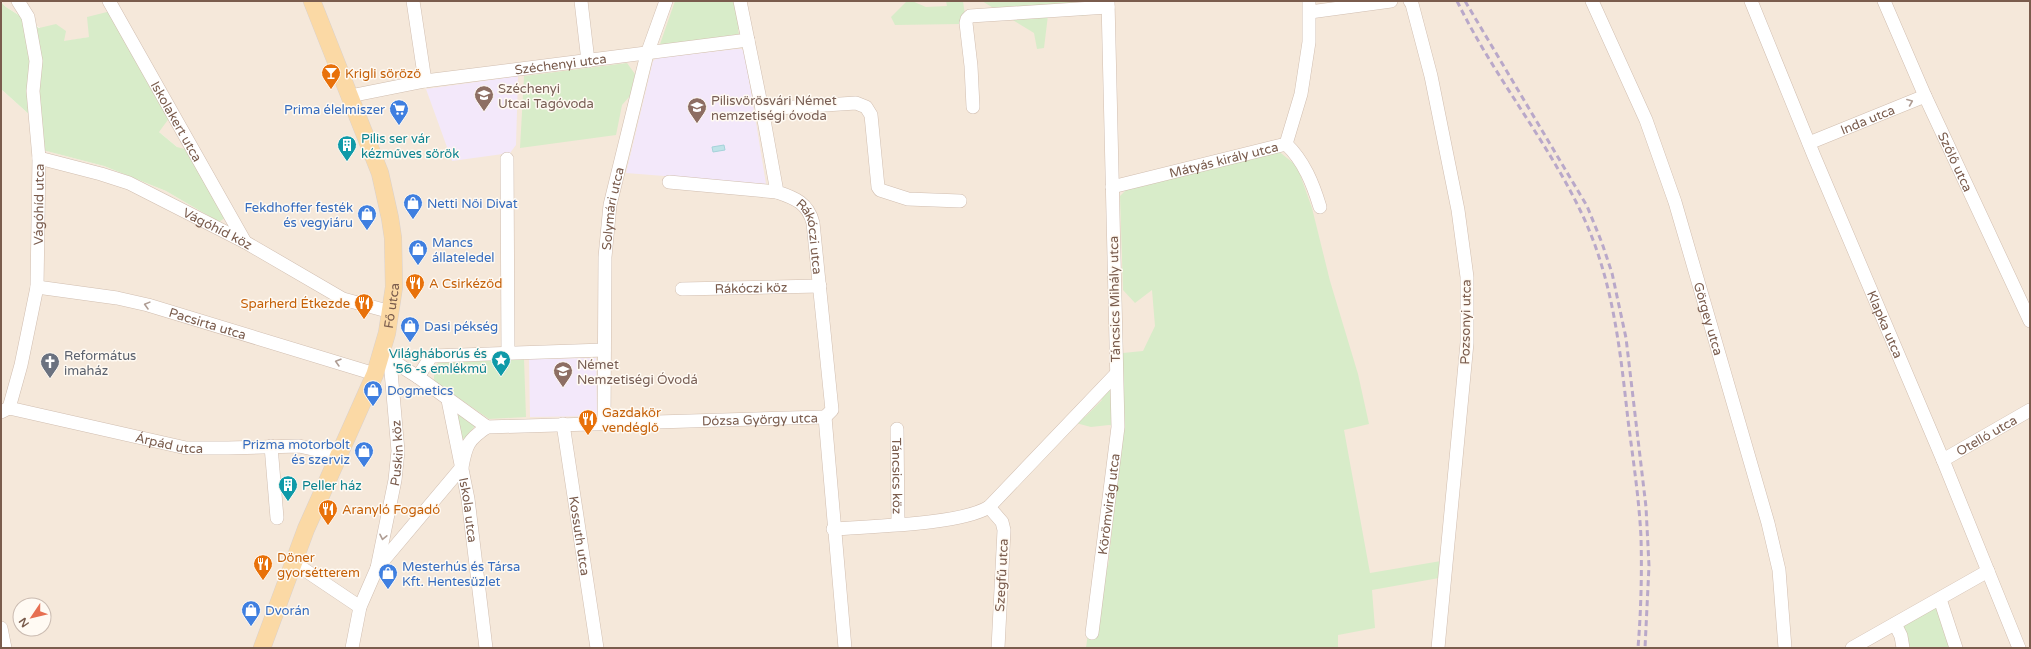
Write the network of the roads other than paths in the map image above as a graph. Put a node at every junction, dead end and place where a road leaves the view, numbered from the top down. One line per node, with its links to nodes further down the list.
1 (18, 1): 25 (street, Vágóhíd utca)
2 (109, 1): 32 (street, Iskolakert utca)
3 (312, 1): 19 (main road, Fő utca)
4 (413, 1): 18 (street)
5 (581, 1): 17 (street)
6 (666, 1): 16 (street, Solymári utca)
7 (740, 1): 15 (street, Rákóczi utca)
8 (1391, 1): 14 (street)
9 (1410, 1): 75 (street, Pozsonyi utca)
10 (1592, 1): 76 (street, Görgey utca)
11 (1751, 1): 23 (street, Klapka utca)
12 (1884, 1): 20 (street, Szőlő utca)
13 (1108, 4): 21 (street); 28 (street, Táncsics Mihály utca)
14 (1309, 7): 24 (street, Mátyás király utca)
15 (748, 40): 16 (street, Széchenyi utca); 22 (street, Rákóczi utca)
16 (647, 54): 17 (street, Széchenyi utca); 38 (street, Solymári utca)
17 (588, 61): 18 (street, Széchenyi utca)
18 (425, 80): 19 (street, Széchenyi utca)
19 (350, 96): 36 (main road, Fő utca)
20 (1925, 96): 23 (street, Inda utca, one-way to 20); 37 (street, Szőlő utca)
21 (973, 107)
22 (762, 109): 29 (street, Rákóczi utca); 30 (street)
23 (1809, 143): 54 (street, Klapka utca)
24 (1286, 144): 28 (street, Mátyás király utca); 31 (street)
25 (39, 158): 32 (street, Vágóhíd köz); 34 (street, Vágóhíd utca)
26 (507, 159): 39 (street)
27 (669, 182): 29 (street)
28 (1112, 187): 42 (street, Táncsics Mihály utca)
29 (777, 192): 33 (street, Rákóczi utca)
30 (960, 201)
31 (1320, 207)
32 (246, 242): 36 (street, Vágóhíd köz)
33 (820, 286): 35 (street, Rákóczi köz); 47 (street, Rákóczi utca)
34 (37, 287): 41 (street, Pacsirta utca, one-way to 34); 45 (street, Vágóhíd utca)
35 (682, 289)
36 (391, 312): 40 (main road, Fő utca)
37 (2030, 321)
38 (604, 350): 39 (street); 48 (street, Solymári utca)
39 (508, 352): 43 (street)
40 (386, 357): 41 (main road, Fő utca); 43 (street); 61 (street, Puskin köz, one-way to 61)
41 (375, 374): 53 (main road, Fő utca)
42 (1116, 374): 56 (street, Táncsics Mihály utca); 67 (street, Körömvirág utca)
43 (418, 377): 44 (street)
44 (448, 400): 50 (street); 55 (street, Iskola utca)
45 (5, 410): 52 (street, Árpád utca)
46 (2030, 410): 54 (street, Otelló utca)
47 (825, 417): 48 (street, Dózsa György utca); 59 (street, Dózsa György utca)
48 (604, 423): 49 (street, Dózsa György utca)
49 (563, 424): 50 (street, Dózsa György utca); 72 (street, Kossuth utca)
50 (487, 427): 55 (street)
51 (897, 429): 58 (street, Táncsics köz)
52 (271, 446): 53 (street, Árpád utca); 57 (street)
53 (339, 455): 60 (main road, Fő utca)
54 (1944, 460): 62 (street, Klapka utca)
55 (462, 467): 61 (street); 71 (street, Iskola utca)
56 (989, 507): 58 (street, Táncsics Mihály utca); 74 (street, Szegfű utca)
57 (277, 518)
58 (898, 524): 59 (street, Táncsics Mihály utca)
59 (834, 529): 73 (street, Dózsa György utca)
60 (293, 562): 64 (street); 69 (main road, Fő utca)
61 (377, 568): 64 (street)
62 (1988, 572): 63 (street); 80 (street, Klapka utca)
63 (1940, 598): 65 (street); 79 (street)
64 (360, 607): 70 (street)
65 (1895, 624): 77 (street); 78 (street)
66 (1, 628): 68 (street)
67 (1092, 633)
68 (5, 648)
69 (262, 648)
70 (352, 648)
71 (486, 648)
72 (597, 648)
73 (845, 648)
74 (998, 648)
75 (1438, 648)
76 (1785, 648)
77 (1852, 648)
78 (1903, 648)
79 (1956, 648)
80 (2019, 648)

